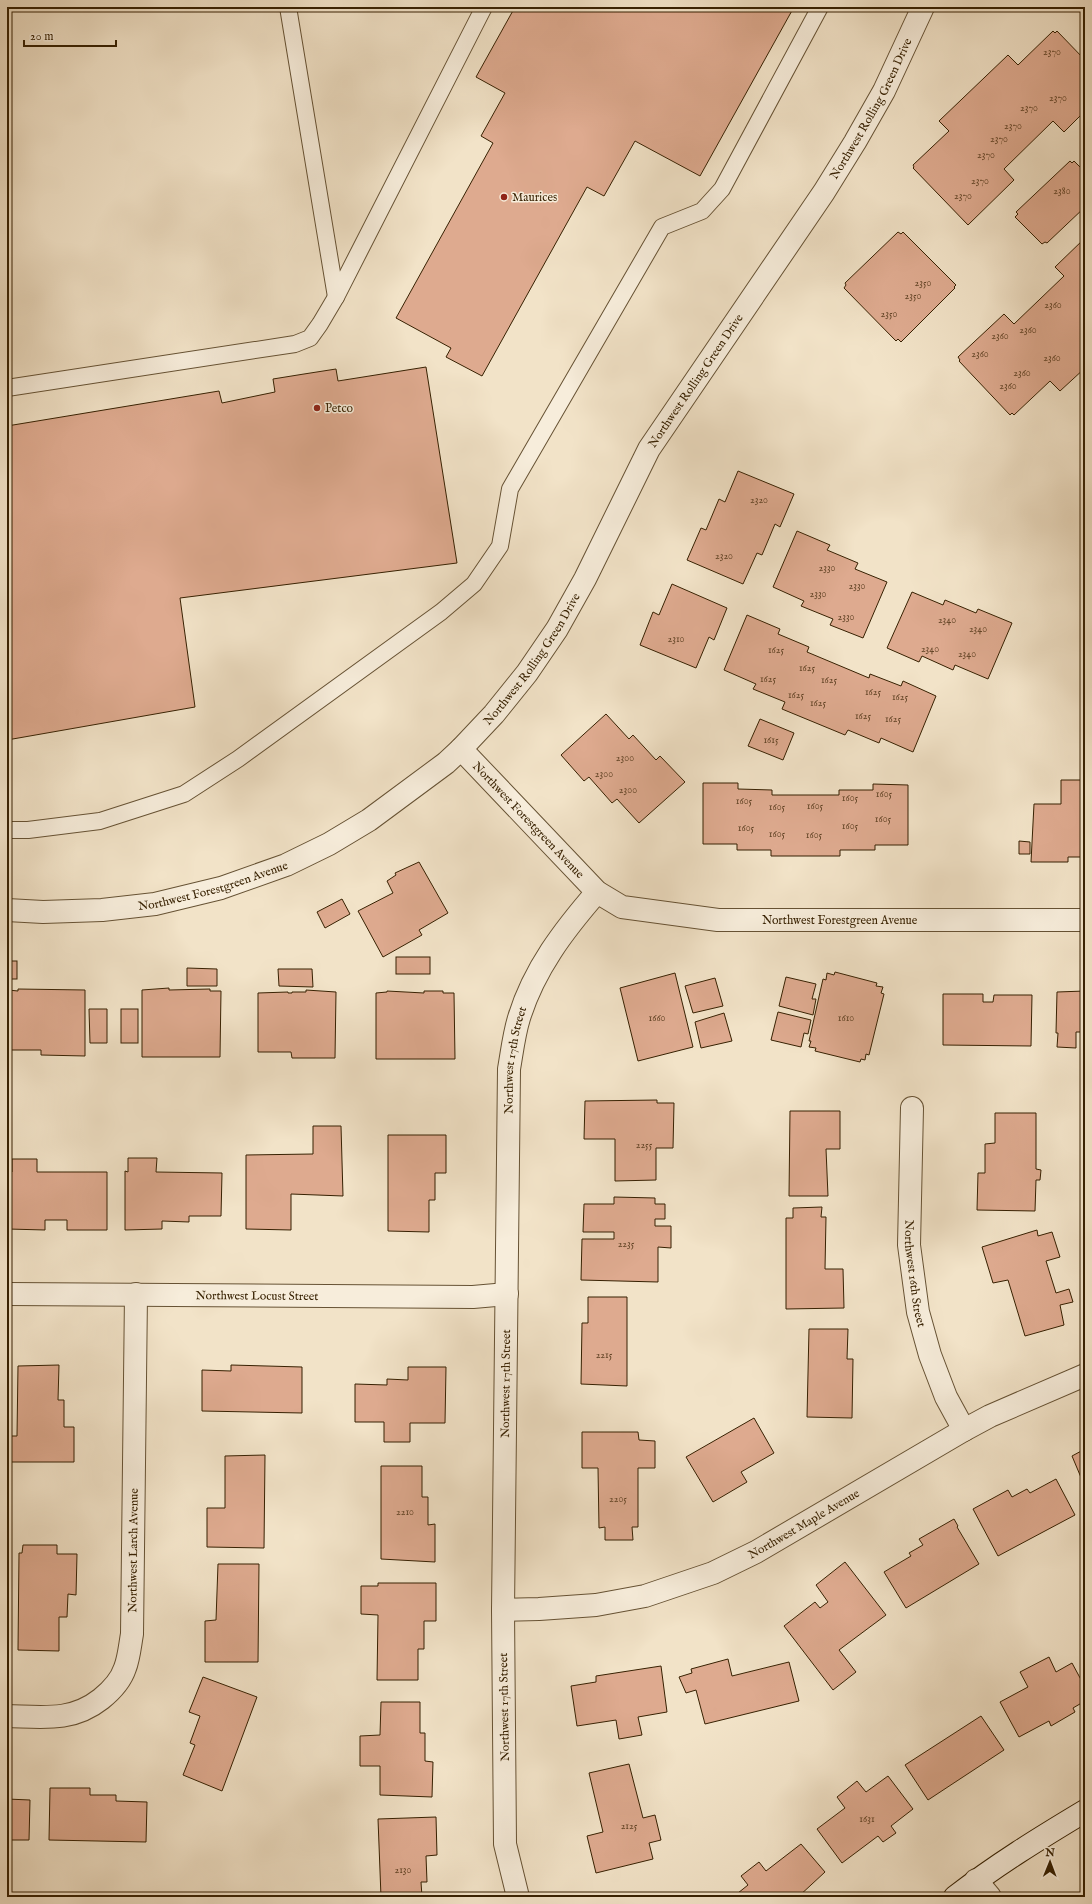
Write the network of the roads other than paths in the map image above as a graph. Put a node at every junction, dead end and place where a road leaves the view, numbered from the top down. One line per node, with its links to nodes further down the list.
1 (288, 7): 5 (lane)
2 (484, 7): 5 (lane)
3 (820, 7): 8 (lane)
4 (923, 7): 7 (street, Northwest Rolling Green Drive)
5 (336, 297): 6 (lane)
6 (7, 388)
7 (461, 749): 9 (street, Northwest Forestgreen Avenue); 10 (street, Northwest Forestgreen Avenue)
8 (7, 830)
9 (597, 892): 11 (street, Northwest Forestgreen Avenue); 15 (street, Northwest 17th Street)
10 (7, 910)
11 (1085, 920)
12 (912, 1108): 17 (street, Northwest 16th Street)
13 (7, 1294): 14 (street, Northwest Locust Street)
14 (136, 1294): 15 (street, Northwest Locust Street); 19 (street, Northwest Larch Avenue)
15 (507, 1294): 18 (street, Northwest 17th Street)
16 (1085, 1375): 17 (street, Northwest Maple Avenue)
17 (964, 1430): 18 (street, Northwest Maple Avenue)
18 (502, 1610): 22 (street, Northwest 17th Street)
19 (7, 1716)
20 (1085, 1811): 21 (street)
21 (976, 1880): 23 (street); 24 (street)
22 (518, 1897)
23 (954, 1897)
24 (990, 1897)

